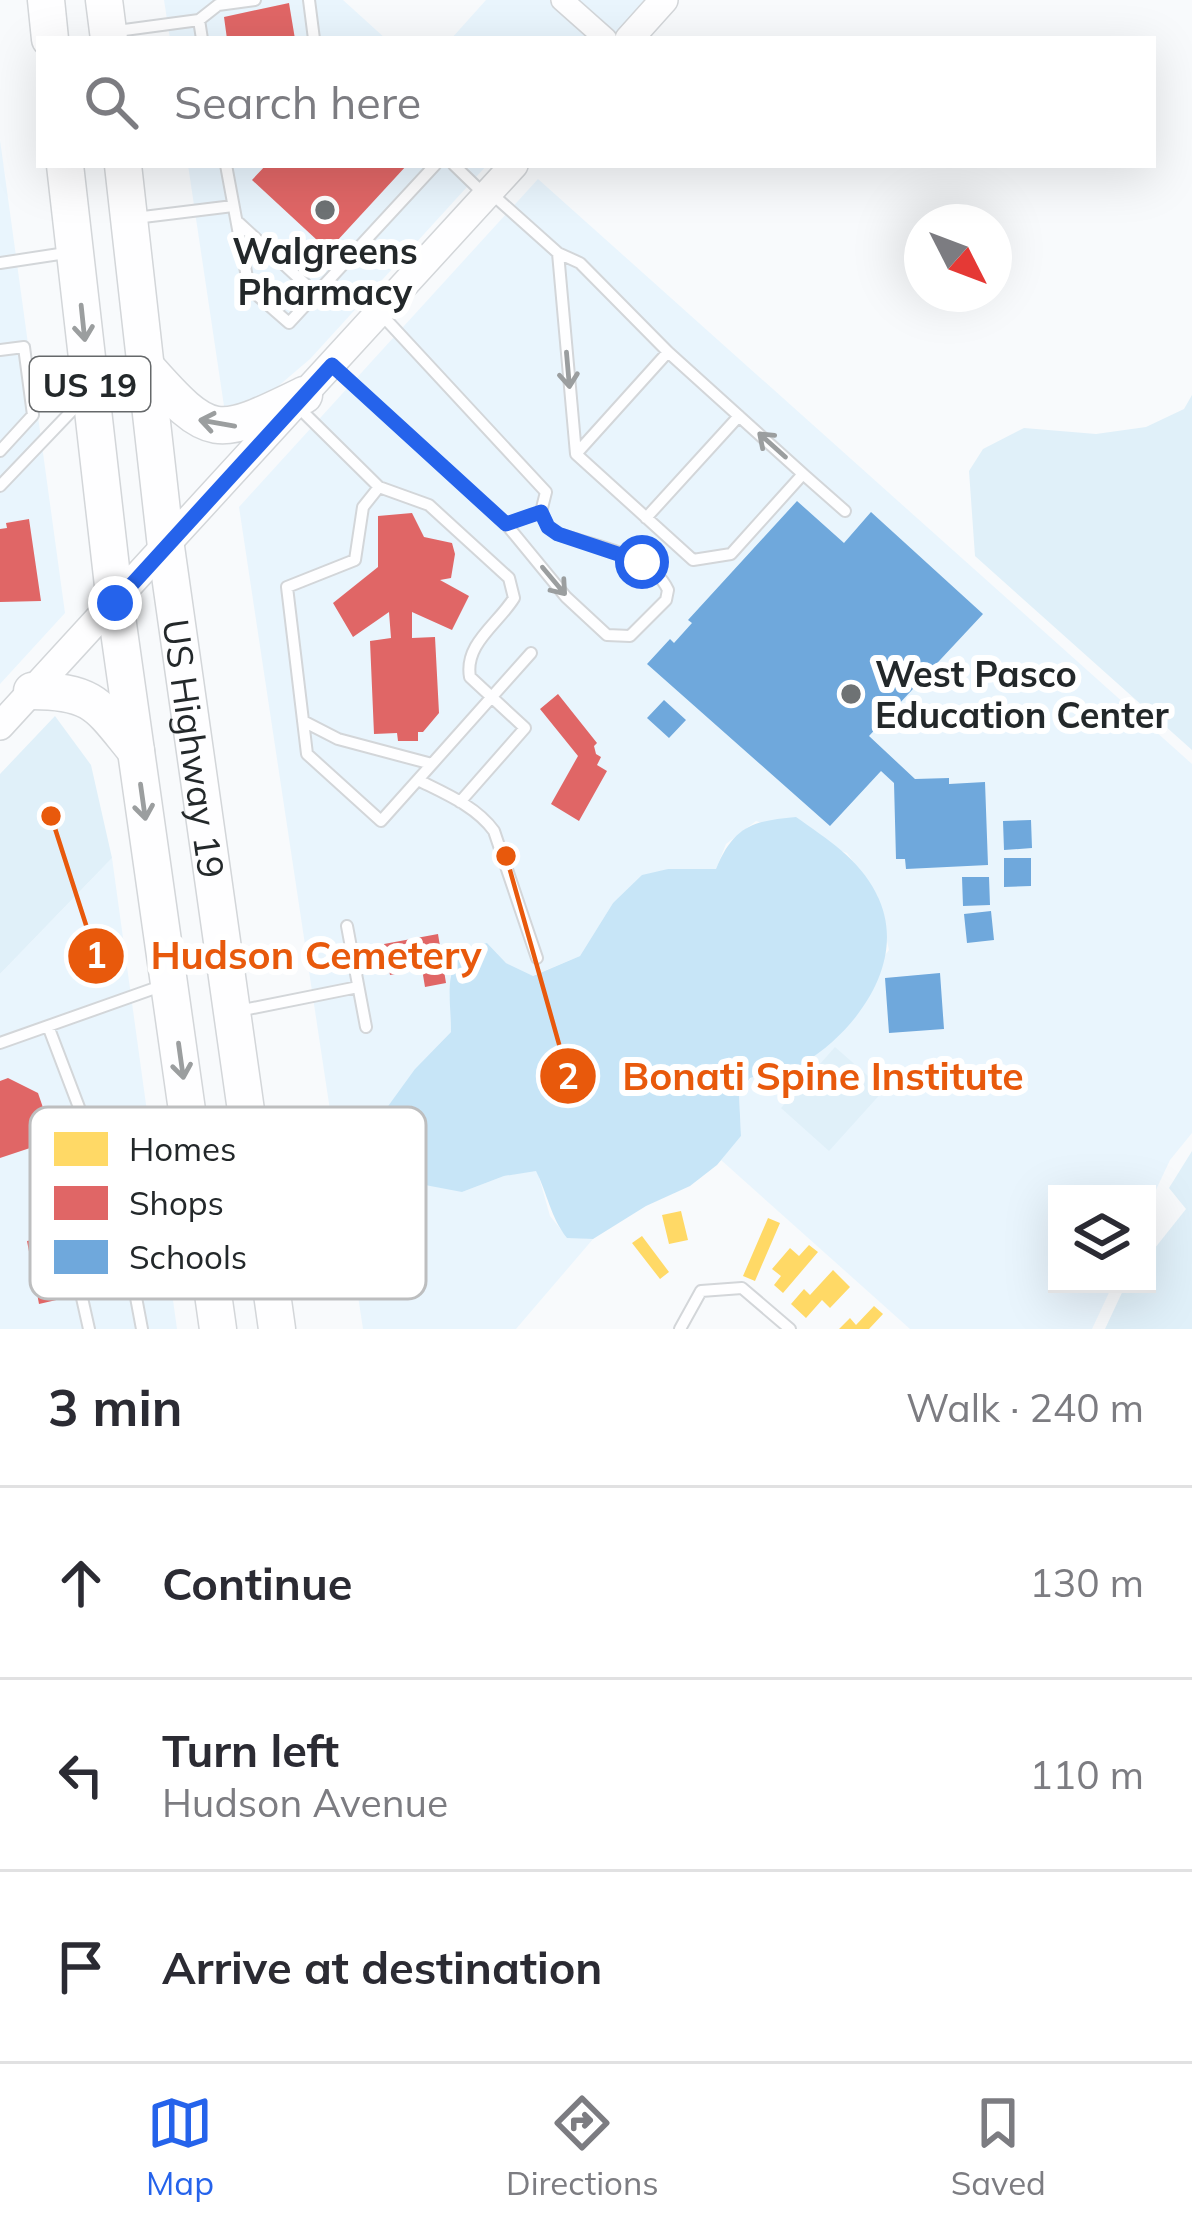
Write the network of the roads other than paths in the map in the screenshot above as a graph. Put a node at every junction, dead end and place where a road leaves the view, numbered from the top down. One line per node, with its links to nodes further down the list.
1 (46, 0): 8 (highway)
2 (255, 0): 6 (lane)
3 (309, 0): 10 (lane)
4 (562, 0): 11 (street)
5 (664, 0): 12 (street)
6 (199, 20): 7 (lane); 9 (lane)
7 (107, 24)
8 (50, 36)
9 (202, 36)
10 (314, 36)
11 (603, 36)
12 (632, 36)
13 (65, 168): 25 (highway, US Highway 19 / US 19)
14 (123, 168): 23 (highway, US Highway 19 / US 19)
15 (227, 168): 20 (lane)
16 (240, 168): 20 (lane)
17 (432, 168): 28 (lane)
18 (458, 168): 21 (lane)
19 (511, 168): 21 (street)
20 (229, 180): 22 (lane)
21 (488, 194): 26 (lane); 29 (street)
22 (233, 206): 23 (lane); 24 (lane)
23 (129, 219): 32 (highway, US Highway 19 / US 19)
24 (236, 221): 28 (lane); 28 (lane)
25 (75, 252): 27 (lane); 34 (highway, US Highway 19 / US 19, one-way to 34)
26 (558, 253): 31 (lane); 38 (lane, one-way to 38)
27 (0, 263)
28 (316, 294)
29 (380, 313): 33 (street); 43 (lane)
30 (0, 350): 37 (lane)
31 (668, 352): 36 (lane); 38 (lane)
32 (145, 365): 35 (highway, one-way to 32); 46 (highway, US Highway 19 / US 19)
33 (332, 365): 35 (street); 45 (lane)
34 (91, 391): 40 (lane); 47 (highway, US Highway 19 / US 19)
35 (300, 400): 41 (lane); 46 (street)
36 (739, 416): 39 (lane, one-way to 36); 44 (lane)
37 (0, 451)
38 (576, 454): 44 (lane)
39 (803, 474): 42 (lane); 44 (lane)
40 (0, 486)
41 (379, 487): 50 (lane); 51 (lane)
42 (845, 511)
43 (541, 512): 45 (lane); 45 (lane, one-way to 43)
44 (646, 518)
45 (506, 524)
46 (166, 547): 47 (street); 61 (highway, US Highway 19 / US 19)
47 (115, 603): 49 (street); 53 (highway, US Highway 19 / US 19)
48 (531, 653): 50 (lane)
49 (32, 691): 52 (street); 53 (highway)
50 (491, 698): 54 (lane); 56 (lane)
51 (303, 721): 54 (lane); 55 (lane)
52 (0, 726)
53 (136, 752): 59 (highway, US Highway 19 / US 19, one-way to 59)
54 (432, 764): 55 (lane)
55 (418, 780): 56 (lane)
56 (460, 802): 58 (lane)
57 (347, 926): 60 (lane)
58 (537, 958)
59 (170, 983): 62 (lane); 66 (highway, US Highway 19 / US 19, one-way to 66)
60 (358, 987): 61 (lane); 63 (lane)
61 (232, 1012): 67 (highway, US Highway 19 / US 19)
62 (48, 1026): 64 (lane); 65 (lane)
63 (366, 1027)
64 (0, 1043)
65 (79, 1107)
66 (187, 1107)
67 (245, 1107)
68 (82, 1299): 72 (lane)
69 (136, 1299): 73 (lane)
70 (214, 1299): 74 (highway, US Highway 19 / US 19)
71 (273, 1299): 75 (highway, US Highway 19 / US 19)
72 (89, 1329)
73 (142, 1329)
74 (218, 1329)
75 (277, 1329)
76 (680, 1329): 77 (lane)
77 (790, 1329)

